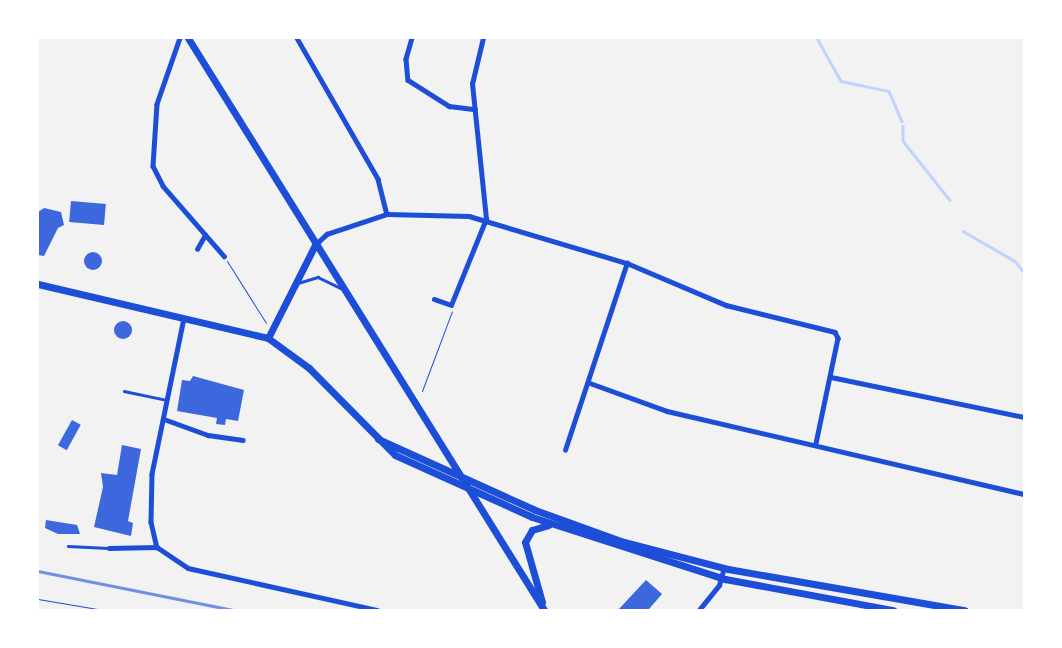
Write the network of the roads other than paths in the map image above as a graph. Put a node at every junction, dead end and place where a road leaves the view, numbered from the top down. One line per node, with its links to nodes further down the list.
1 (180, 38): 9 (street)
2 (188, 38): 10 (main road)
3 (297, 38): 7 (street)
4 (412, 38): 6 (street)
5 (483, 38): 6 (street)
6 (475, 109): 8 (street)
7 (387, 214): 8 (street); 10 (street)
8 (486, 219): 13 (street); 17 (street)
9 (205, 235): 11 (street); 12 (street)
10 (315, 246): 15 (main road); 16 (main road)
11 (196, 249)
12 (224, 256)
13 (627, 263): 20 (street); 21 (street)
14 (38, 284): 18 (main road)
15 (296, 284): 16 (lane); 19 (main road)
16 (341, 288): 30 (main road)
17 (434, 299)
18 (184, 318): 19 (main road); 23 (street)
19 (268, 338): 26 (main road)
20 (831, 377): 24 (street); 28 (street)
21 (590, 383): 28 (street); 29 (street)
22 (124, 391): 23 (lane)
23 (168, 400): 25 (street)
24 (1024, 417)
25 (164, 419): 27 (street); 35 (street)
26 (376, 438): 30 (main road); 31 (main road)
27 (243, 440)
28 (816, 443): 32 (street)
29 (566, 450)
30 (457, 473): 31 (main road); 37 (main road)
31 (467, 489): 33 (main road); 40 (main road)
32 (1024, 494)
33 (552, 525): 38 (main road); 40 (main road)
34 (68, 546): 36 (lane)
35 (157, 547): 36 (street); 39 (street)
36 (109, 548)
37 (724, 568): 38 (street); 43 (main road)
38 (722, 578): 41 (street); 42 (main road)
39 (378, 610)
40 (544, 610)
41 (699, 610)
42 (893, 610)
43 (964, 610)

